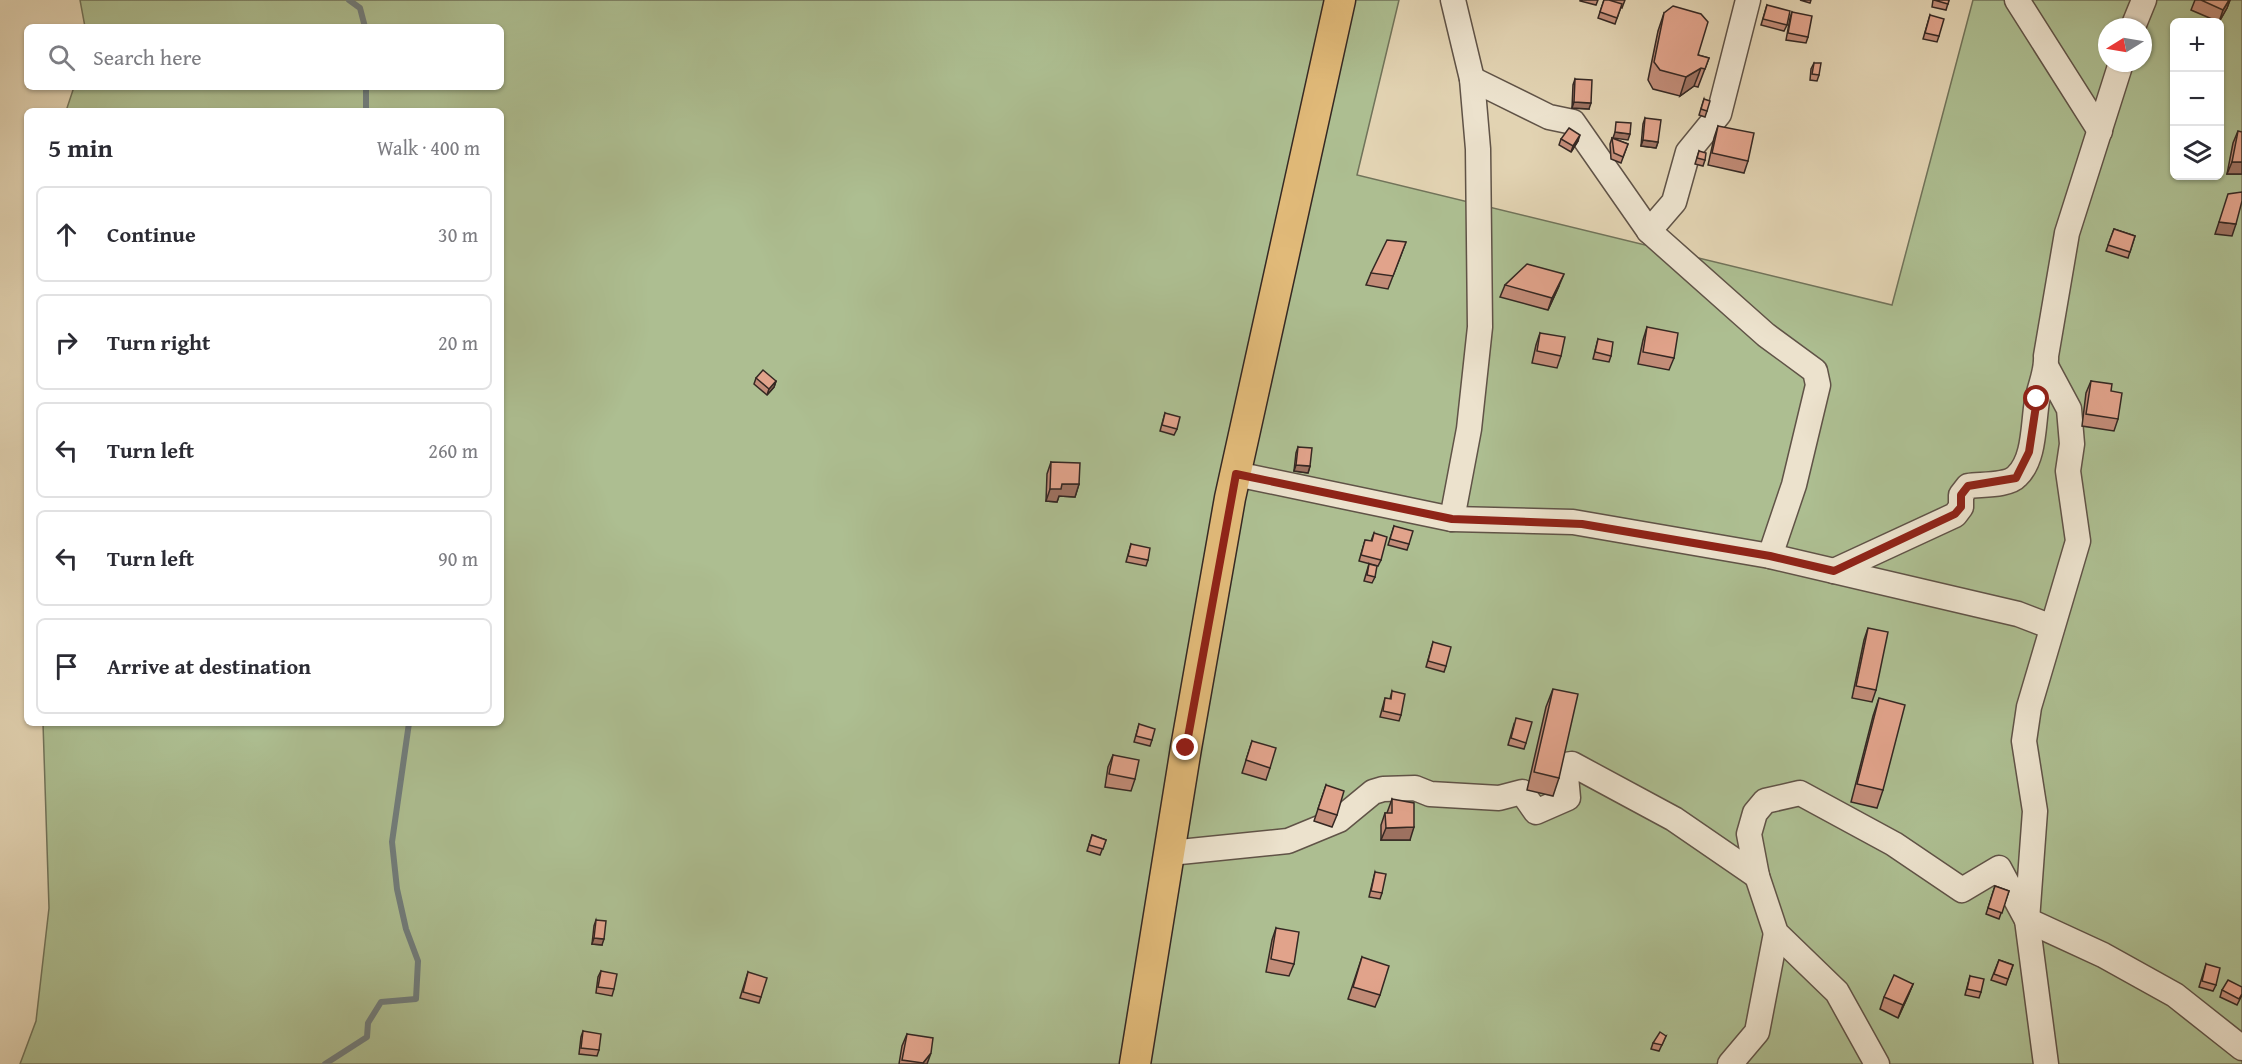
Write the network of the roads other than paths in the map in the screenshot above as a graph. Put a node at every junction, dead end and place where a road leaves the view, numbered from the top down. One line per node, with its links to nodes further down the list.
1 (1340, 0): 12 (main road)
2 (1452, 0): 8 (street)
3 (1748, 0): 10 (street)
4 (2017, 0): 9 (street)
5 (2144, 0): 6 (street)
6 (2137, 18)
7 (2118, 72): 9 (street)
8 (1472, 79): 10 (street); 13 (street)
9 (2100, 131): 11 (street)
10 (1649, 231): 14 (street)
11 (2047, 368): 15 (street); 16 (street)
12 (1236, 474): 13 (street); 17 (main road)
13 (1452, 519): 14 (street)
14 (1770, 556): 15 (street)
15 (1834, 571): 16 (street)
16 (2052, 627): 19 (street)
17 (1170, 853): 18 (street); 22 (main road)
18 (1757, 876): 19 (street); 20 (street)
19 (2027, 920): 21 (street); 25 (street)
20 (1776, 933): 23 (street); 24 (street)
21 (2242, 1048)
22 (1135, 1064)
23 (1730, 1064)
24 (1877, 1064)
25 (2046, 1064)

